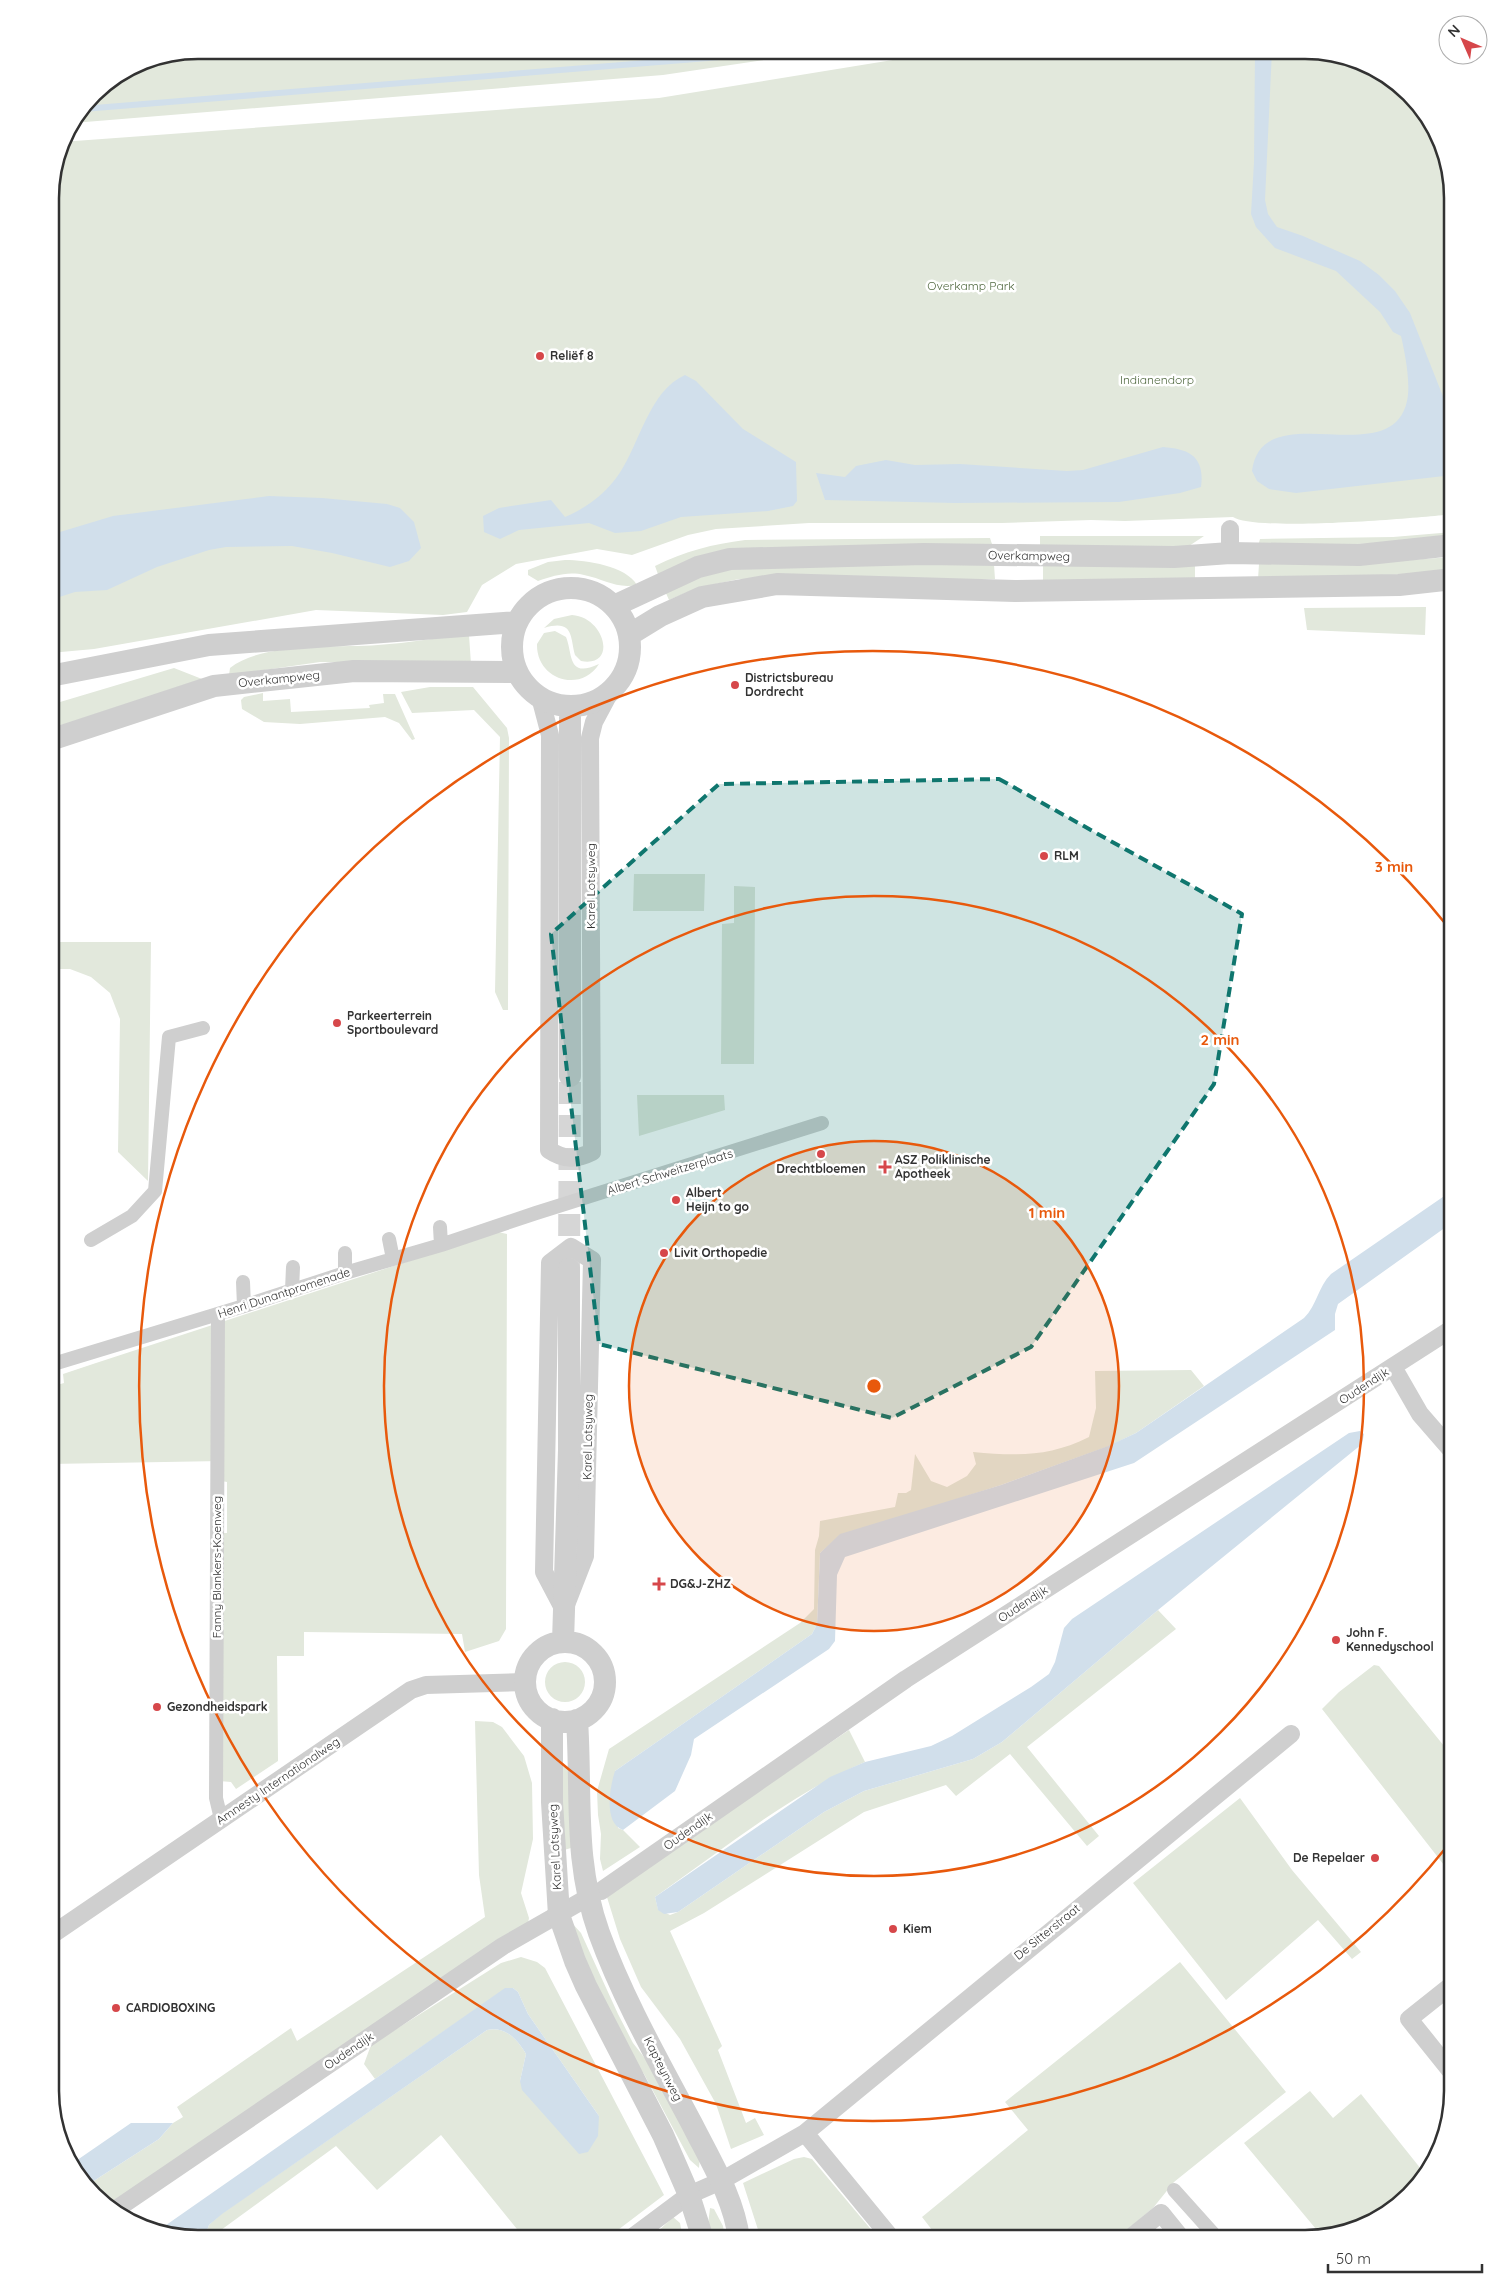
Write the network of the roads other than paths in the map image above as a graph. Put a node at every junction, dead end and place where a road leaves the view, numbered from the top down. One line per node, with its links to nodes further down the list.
1 (1230, 529): 3 (street)
2 (1444, 546): 3 (street, Overkampweg)
3 (1230, 554): 5 (street, Overkampweg)
4 (1444, 580): 7 (street)
5 (614, 606): 6 (street); 7 (street)
6 (517, 622): 8 (street); 9 (street)
7 (629, 635): 10 (street)
8 (517, 672): 11 (street); 13 (street, Overkampweg)
9 (59, 674)
10 (610, 692): 12 (street); 16 (street, Karel Lotsyweg)
11 (540, 697): 12 (street); 15 (street, Karel Lotsyweg)
12 (570, 706): 15 (street, Karel Lotsyweg)
13 (59, 737)
14 (202, 1028): 21 (street)
15 (560, 1081): 16 (street); 16 (street, Karel Lotsyweg)
16 (591, 1086)
17 (822, 1123): 18 (street, Albert Schweitzerplaats)
18 (518, 1220): 22 (street, Henri Dunantpromenade)
19 (440, 1227): 22 (street)
20 (389, 1239): 24 (street)
21 (91, 1240)
22 (441, 1245): 24 (street, Henri Dunantpromenade)
23 (345, 1253): 27 (street)
24 (393, 1259): 27 (street, Henri Dunantpromenade)
25 (560, 1266): 36 (street, Karel Lotsyweg); 36 (street, Karel Lotsyweg)
26 (293, 1268): 29 (street)
27 (345, 1273): 29 (street, Henri Dunantpromenade)
28 (243, 1282): 30 (street)
29 (292, 1290): 30 (street, Henri Dunantpromenade)
30 (244, 1306): 31 (street, Henri Dunantpromenade)
31 (218, 1314): 33 (street, Henri Dunantpromenade); 42 (street, Fanny Blankers-Koenweg)
32 (1444, 1334): 34 (street, Oudendijk)
33 (59, 1362)
34 (1393, 1367): 35 (street); 43 (street, Oudendijk)
35 (1444, 1442)
36 (564, 1610): 37 (street, Karel Lotsyweg)
37 (563, 1642): 38 (street); 40 (street)
38 (526, 1682): 39 (street); 42 (street, Amnesty Internationalweg)
39 (552, 1719): 40 (street); 44 (street, Karel Lotsyweg)
40 (577, 1720): 43 (street, Karel Lotsyweg)
41 (1290, 1734): 48 (street, De Sitterstraat)
42 (221, 1819): 45 (street, Amnesty Internationalweg)
43 (594, 1894): 44 (street, Oudendijk); 49 (street, Kapteynweg)
44 (559, 1915): 51 (street); 52 (street, Oudendijk)
45 (59, 1930)
46 (1444, 1991): 47 (street)
47 (1444, 2053)
48 (805, 2133): 49 (street, De Sitterstraat); 56 (street)
49 (721, 2181): 51 (street, De Sitterstraat); 55 (street, Kapteynweg)
50 (1174, 2190): 59 (street)
51 (689, 2195): 53 (street, De Sitterstraat); 54 (street)
52 (120, 2207)
53 (642, 2230)
54 (700, 2230)
55 (738, 2230)
56 (885, 2230)
57 (1140, 2230): 58 (street)
58 (1175, 2230)
59 (1210, 2230)

